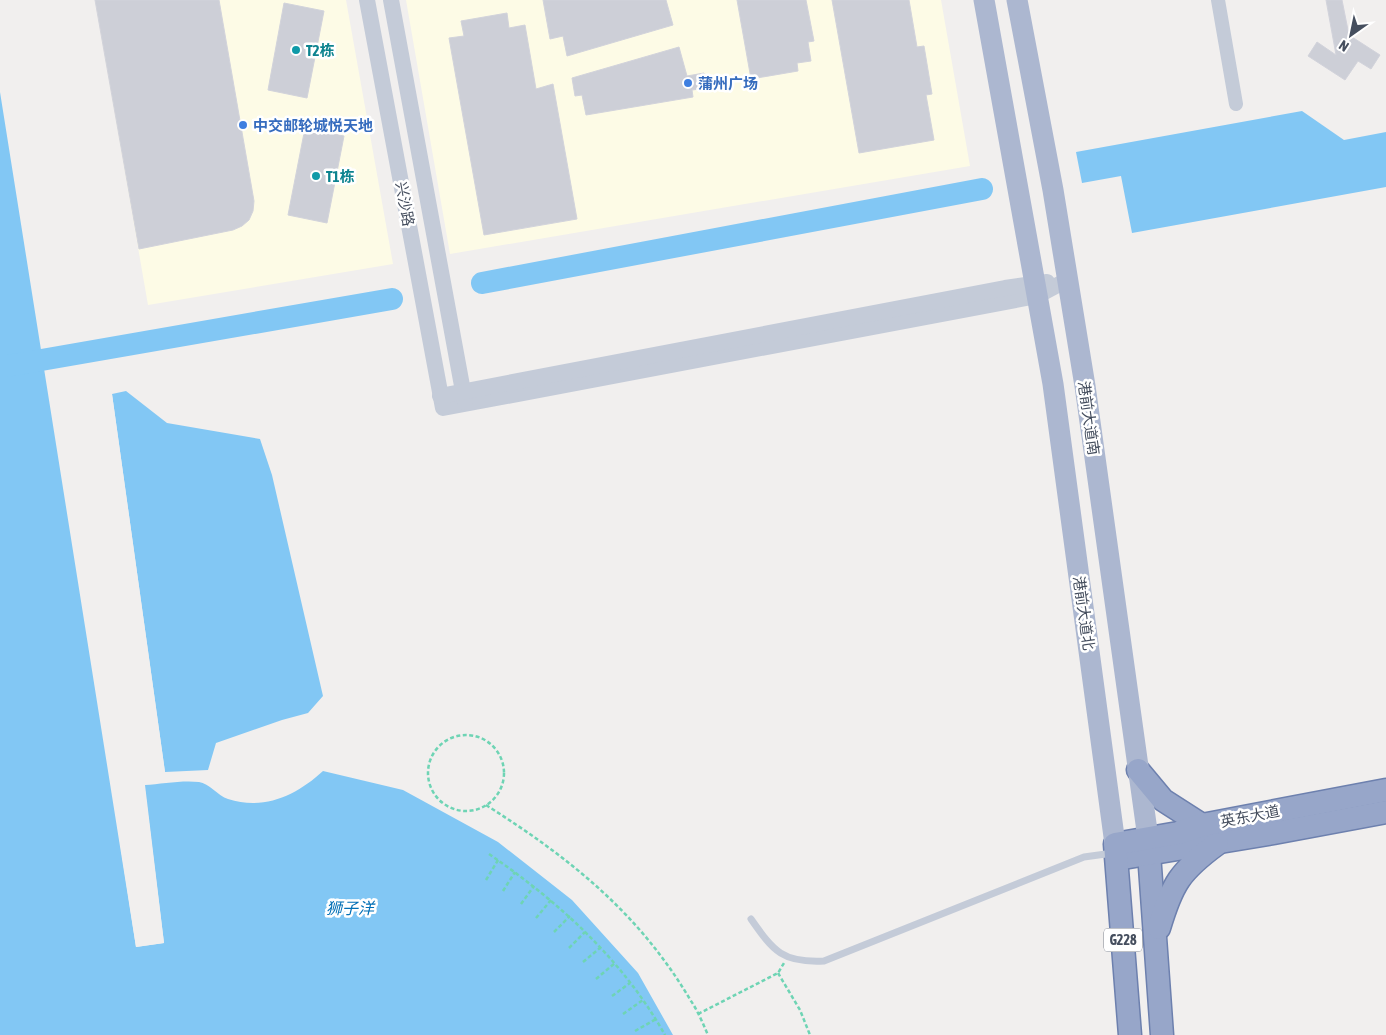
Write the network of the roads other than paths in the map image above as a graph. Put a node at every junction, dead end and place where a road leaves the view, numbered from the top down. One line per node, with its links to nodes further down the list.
1 (367, 0): 9 (street, 兴沙路)
2 (391, 0): 9 (street, 兴沙路)
3 (984, 0): 8 (main road, 港前大道北)
4 (1017, 0): 7 (main road, 港前大道南)
5 (1218, 0): 6 (street)
6 (1236, 104)
7 (1067, 280): 8 (street); 10 (main road, 港前大道南)
8 (1036, 289): 9 (street); 11 (main road, 港前大道北)
9 (464, 398)
10 (1132, 725): 11 (main road); 12 (main road, 港前大道南)
11 (1100, 730): 18 (main road, 港前大道北)
12 (1138, 770): 15 (highway); 17 (main road, 港前大道南)
13 (1386, 790): 15 (highway, 英东大道)
14 (1386, 812): 16 (highway, 英东大道)
15 (1202, 825): 17 (highway, 英东大道)
16 (1221, 841): 17 (highway, 英东大道); 20 (highway)
17 (1148, 846): 18 (highway, 英东大道); 20 (highway, G228)
18 (1116, 852): 19 (lane); 21 (highway, 港前大道北 / G228)
19 (751, 919)
20 (1156, 941): 22 (highway, G228)
21 (1125, 967): 22 (highway); 23 (highway, 港前大道北 / G228)
22 (1158, 968): 24 (highway, G228)
23 (1130, 1035)
24 (1162, 1035)

